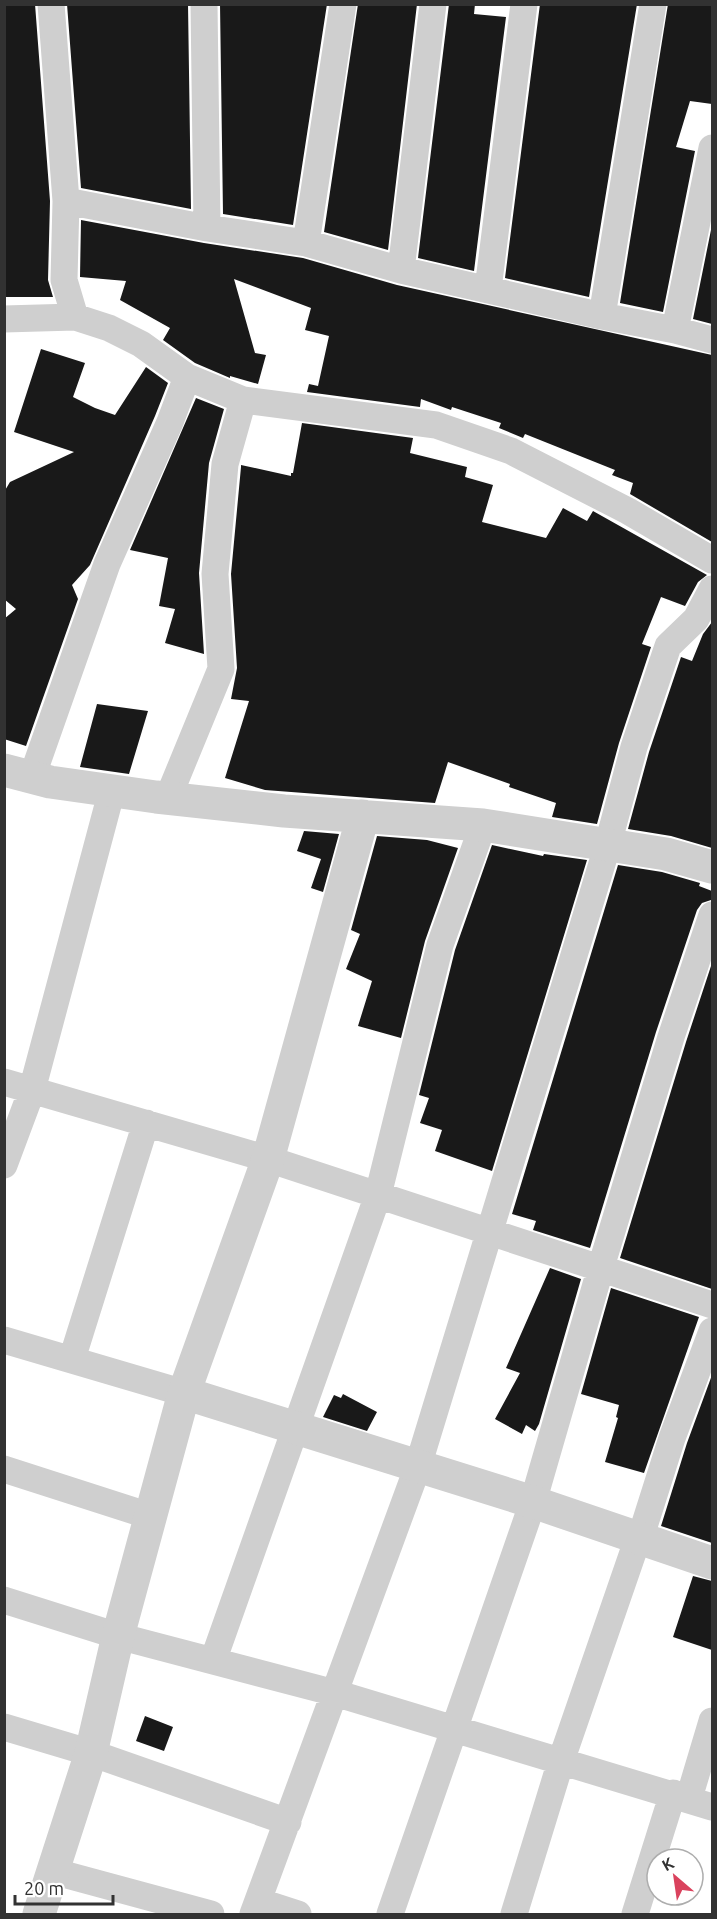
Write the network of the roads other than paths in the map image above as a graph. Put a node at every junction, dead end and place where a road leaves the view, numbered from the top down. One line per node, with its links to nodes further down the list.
1 (51, 4): 8 (street)
2 (204, 4): 9 (street)
3 (343, 4): 10 (street)
4 (433, 4): 11 (street)
5 (524, 4): 12 (street)
6 (653, 4): 13 (street)
7 (712, 148): 16 (street)
8 (66, 201): 9 (street); 14 (street)
9 (207, 228): 10 (street)
10 (306, 243): 11 (street)
11 (401, 270): 12 (street)
12 (488, 289): 13 (street)
13 (602, 316): 16 (street)
14 (75, 317): 15 (street); 18 (street)
15 (4, 319)
16 (675, 330): 17 (street)
17 (712, 340)
18 (187, 376): 19 (street); 22 (street)
19 (243, 399): 20 (street); 24 (street)
20 (712, 560)
21 (712, 589): 27 (street)
22 (18, 773): 23 (street)
23 (112, 790): 24 (street); 31 (street)
24 (168, 798): 25 (street)
25 (363, 816): 26 (street); 33 (street)
26 (483, 825): 27 (street); 35 (street)
27 (608, 844): 28 (street); 36 (street)
28 (712, 867)
29 (712, 915): 37 (street)
30 (4, 1082): 31 (street)
31 (32, 1090): 32 (street); 34 (street)
32 (146, 1123): 33 (street); 41 (street)
33 (268, 1159): 35 (street); 42 (street)
34 (4, 1166)
35 (378, 1195): 36 (street); 43 (street)
36 (491, 1232): 37 (street); 44 (street)
37 (601, 1267): 38 (street); 46 (street)
38 (712, 1305)
39 (712, 1331): 48 (street)
40 (4, 1340): 41 (street)
41 (72, 1359): 42 (street)
42 (184, 1393): 43 (street); 47 (street)
43 (294, 1427): 44 (street); 52 (street)
44 (418, 1466): 46 (street); 53 (street)
45 (4, 1469): 47 (street)
46 (533, 1502): 48 (street); 56 (street)
47 (150, 1516): 51 (street)
48 (639, 1538): 49 (street); 58 (street)
49 (712, 1563)
50 (4, 1600): 51 (street)
51 (118, 1635): 52 (street); 57 (street)
52 (213, 1660): 53 (street)
53 (335, 1693): 56 (street); 60 (street)
54 (712, 1721): 59 (street)
55 (4, 1727): 57 (street)
56 (456, 1730): 58 (street); 66 (street)
57 (91, 1753): 60 (street); 61 (street)
58 (561, 1761): 59 (street); 67 (street)
59 (692, 1800): 68 (street)
60 (288, 1822): 62 (street)
61 (52, 1871): 63 (street); 64 (street)
62 (255, 1908): 65 (street)
63 (39, 1914)
64 (211, 1914)
65 (298, 1914)
66 (390, 1914)
67 (514, 1914)
68 (635, 1914)

